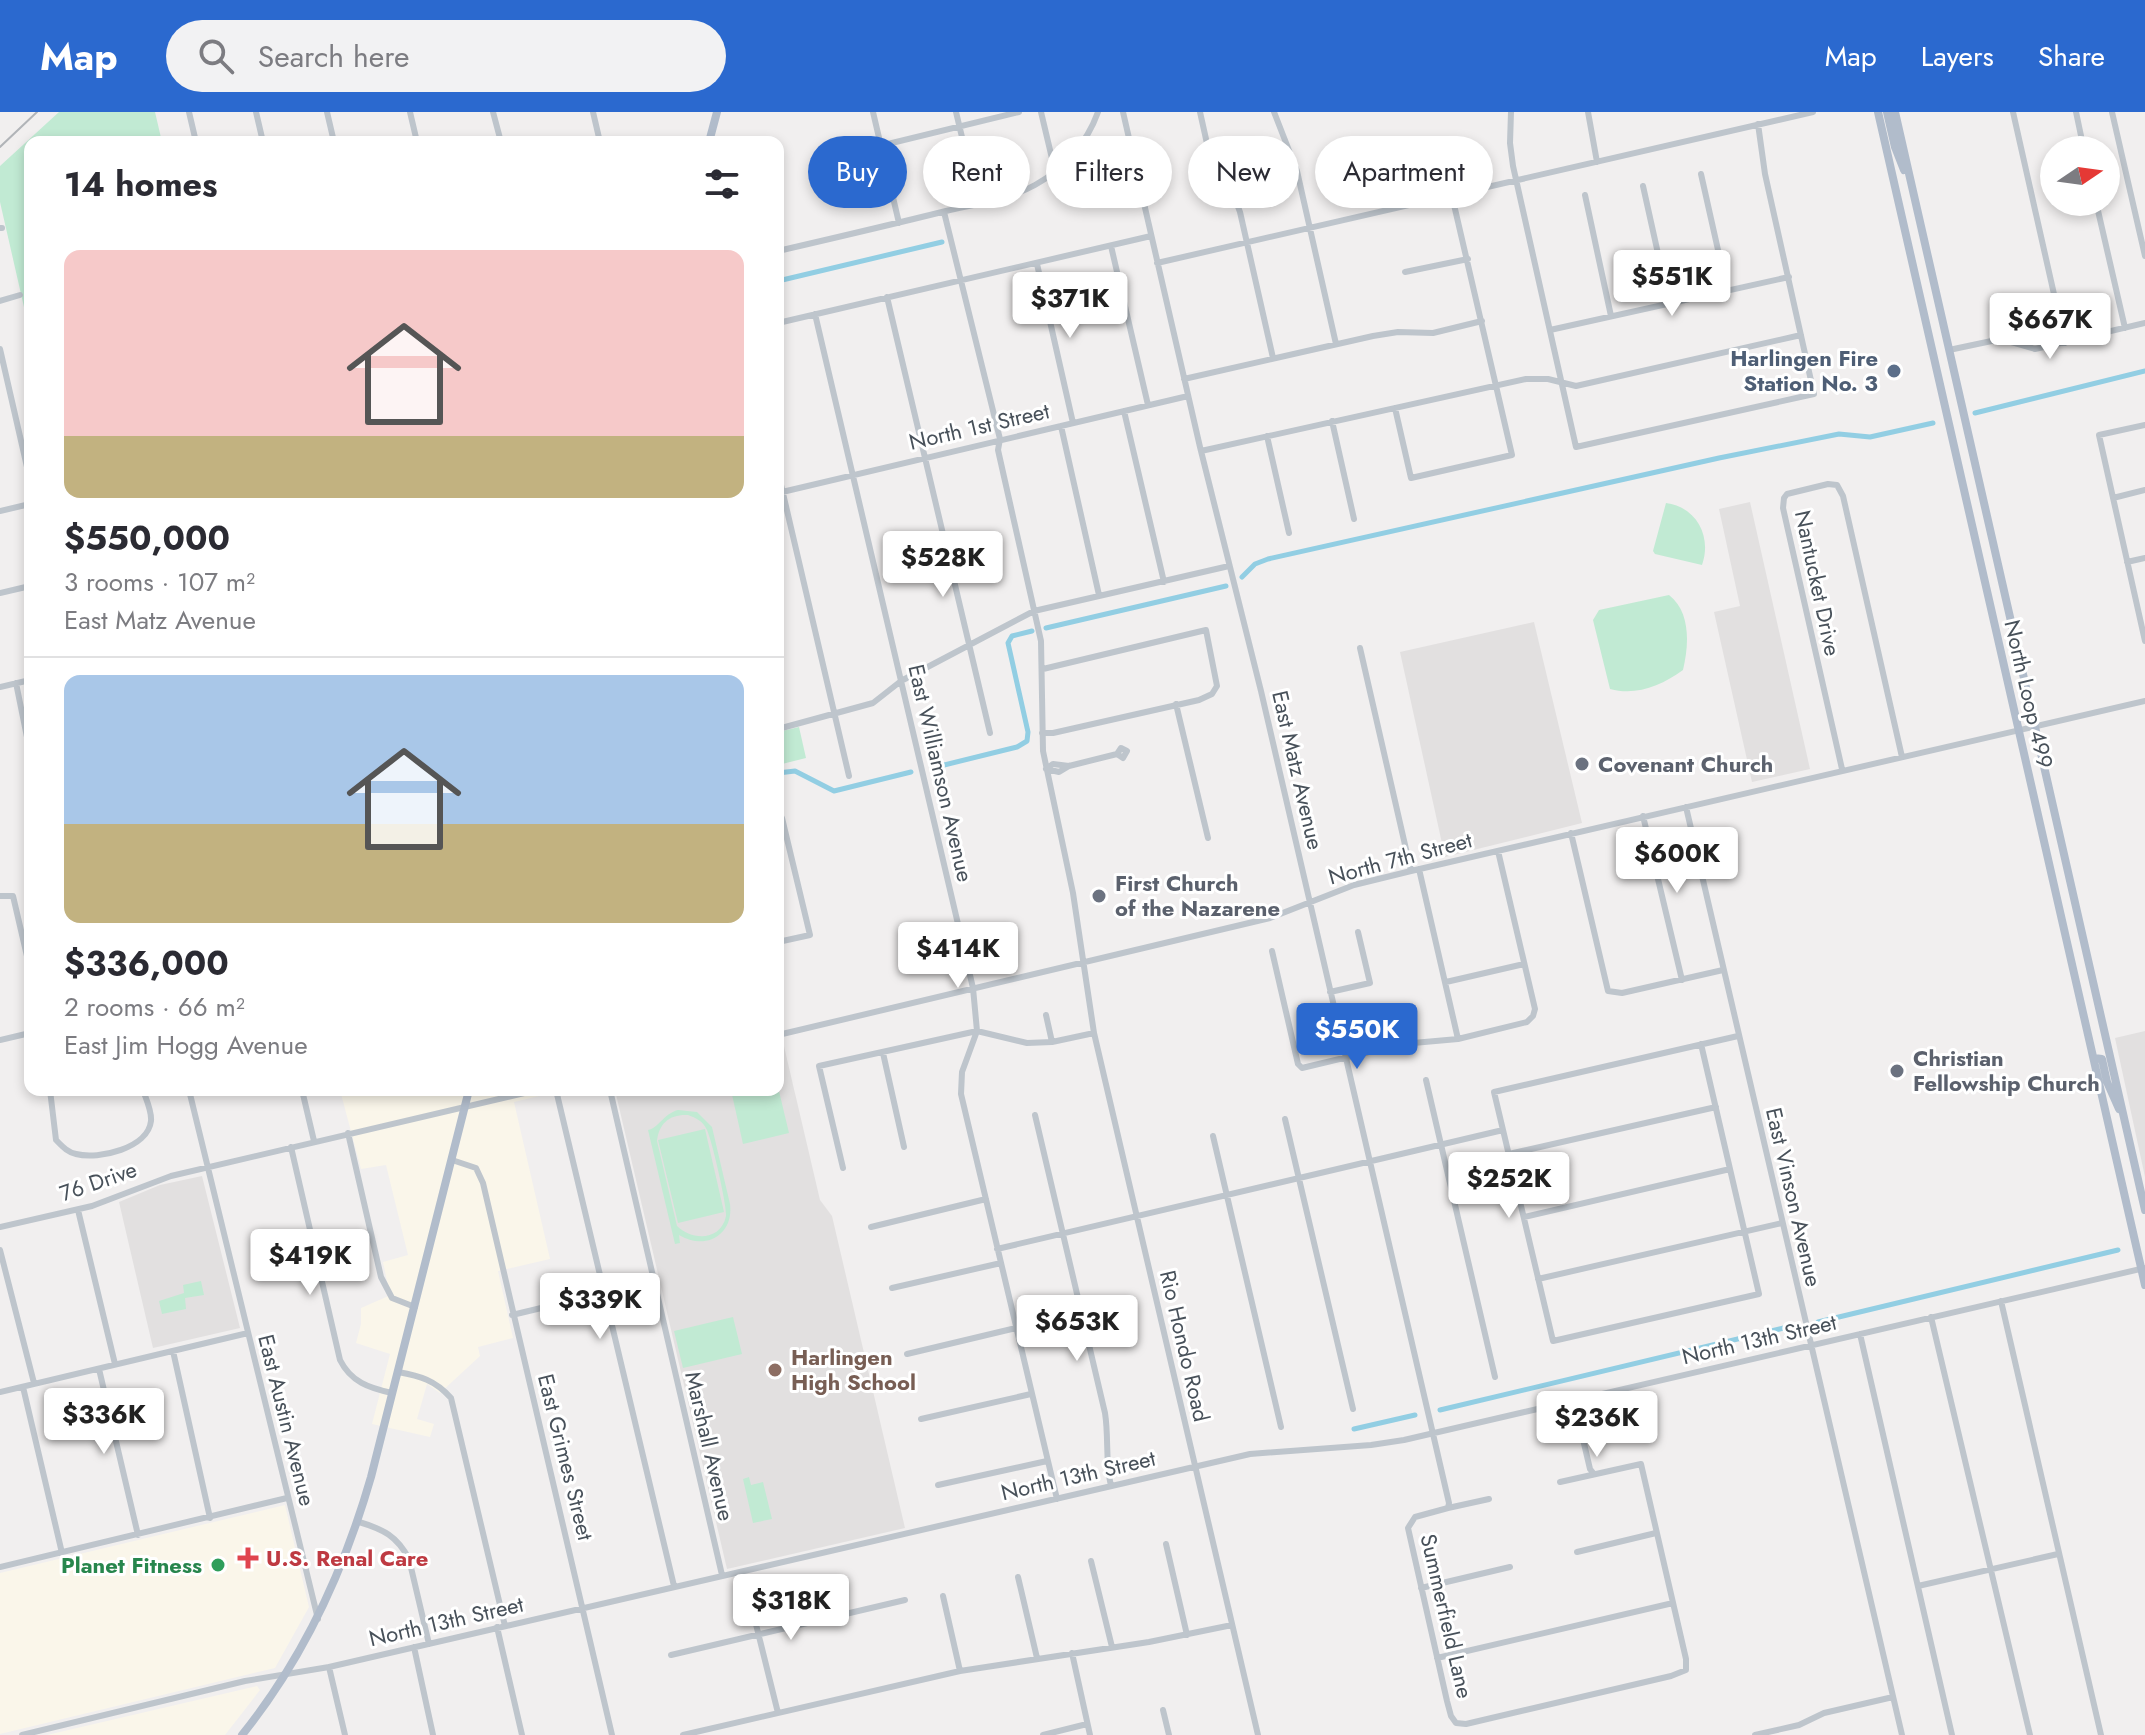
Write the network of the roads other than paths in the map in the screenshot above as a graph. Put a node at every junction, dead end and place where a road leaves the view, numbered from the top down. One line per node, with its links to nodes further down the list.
1 (189, 112): 27 (street)
2 (256, 112): 28 (street)
3 (327, 112): 29 (street)
4 (410, 112): 30 (street)
5 (493, 112): 31 (street)
6 (593, 112): 32 (street)
7 (717, 112): 33 (main road)
8 (873, 112): 34 (street)
9 (956, 112): 26 (street)
10 (1019, 112): 26 (street)
11 (1041, 112): 36 (street)
12 (1098, 112): 37 (street)
13 (1123, 112): 55 (street, East Matz Avenue)
14 (1200, 112): 56 (street)
15 (1274, 112): 54 (street)
16 (1511, 112): 42 (street)
17 (1588, 112): 40 (street)
18 (1813, 112): 25 (street)
19 (1878, 112): 83 (main road, North Loop 499)
20 (1887, 112): 45 (main road)
21 (1895, 112): 45 (main road, North Loop 499)
22 (2013, 112): 79 (street)
23 (2076, 112): 38 (street)
24 (2112, 112): 59 (street)
25 (1758, 124): 40 (street); 64 (street)
26 (959, 127): 35 (street); 39 (street)
27 (195, 136)
28 (262, 136)
29 (333, 136)
30 (416, 136)
31 (499, 136)
32 (599, 136)
33 (711, 136)
34 (878, 136)
35 (961, 136)
36 (1047, 136)
37 (1085, 136)
38 (2081, 136)
39 (907, 139)
40 (1597, 162): 42 (street)
41 (1701, 174): 66 (street)
42 (1517, 181): 44 (street); 77 (street)
43 (1643, 186): 70 (street)
44 (1493, 187)
45 (1913, 193): 82 (main road, North Loop 499)
46 (1585, 195): 72 (street)
47 (895, 208): 53 (street)
48 (961, 208): 51 (street)
49 (1400, 208): 54 (street)
50 (1455, 208): 60 (street)
51 (944, 212): 53 (street); 65 (street, Rio Hondo Road)
52 (2099, 216): 76 (street)
53 (899, 223): 58 (street)
54 (1310, 229): 56 (street); 80 (street)
55 (1151, 236): 57 (street); 61 (street, East Matz Avenue)
56 (1247, 243): 61 (street); 84 (street)
57 (1111, 246): 62 (street); 89 (street)
58 (784, 250)
59 (2145, 256)
60 (1468, 259): 63 (street); 73 (street)
61 (1157, 263): 85 (street, East Matz Avenue)
62 (1037, 264): 65 (street); 93 (street)
63 (1405, 272)
64 (1789, 277): 66 (street); 78 (street)
65 (962, 281): 68 (street); 97 (street, Rio Hondo Road)
66 (1727, 290): 70 (street)
67 (20, 295): 69 (street)
68 (887, 297): 71 (street); 100 (street)
69 (0, 301)
70 (1669, 303): 72 (street)
71 (815, 314): 74 (street); 101 (street, East Williamson Avenue)
72 (1611, 316): 77 (street)
73 (1482, 321): 80 (street); 87 (street)
74 (784, 322)
75 (2145, 323): 76 (street)
76 (2125, 328): 79 (street)
77 (1550, 330): 86 (street)
78 (1801, 335): 86 (street); 86 (street)
79 (2065, 343): 82 (street)
80 (1336, 344): 84 (street)
81 (0, 349): 99 (street)
82 (1949, 350): 83 (main road); 131 (main road, North Loop 499)
83 (1933, 354): 133 (main road, North Loop 499)
84 (1273, 358): 85 (street)
85 (1184, 379): 88 (street, East Matz Avenue)
86 (1561, 384): 87 (street)
87 (1495, 385): 90 (street); 90 (street)
88 (1188, 396): 89 (street, North 1st Street); 98 (street, East Matz Avenue)
89 (1148, 405): 91 (street, North 1st Street)
90 (1395, 408): 92 (street)
91 (1124, 411): 93 (street, North 1st Street); 113 (street)
92 (1332, 421): 96 (street); 108 (street)
93 (1073, 423): 95 (street, North 1st Street)
94 (2145, 425): 104 (street)
95 (1061, 426): 97 (street, North 1st Street); 116 (street)
96 (1267, 436): 98 (street); 109 (street)
97 (1000, 439): 100 (street, North 1st Street); 117 (street, Rio Hondo Road)
98 (1201, 451): 112 (street, East Matz Avenue)
99 (24, 454)
100 (926, 457): 101 (street, North 1st Street); 120 (street)
101 (853, 475): 103 (street, North 1st Street); 124 (street, East Williamson Avenue)
102 (2145, 490): 104 (street)
103 (784, 491)
104 (2113, 498): 111 (street)
105 (24, 505): 107 (street)
106 (784, 508): 129 (street)
107 (0, 511)
108 (1354, 519)
109 (1289, 533)
110 (2145, 558): 111 (street)
111 (2127, 562): 118 (street)
112 (1229, 566): 113 (street); 150 (street, East Matz Avenue)
113 (1164, 582): 116 (street)
114 (24, 587): 115 (street)
115 (0, 593)
116 (1099, 595): 117 (street)
117 (1034, 611): 120 (street); 122 (street, Rio Hondo Road)
118 (2143, 622): 119 (street)
119 (2145, 641)
120 (969, 647): 124 (street); 134 (street)
121 (1360, 648): 148 (street)
122 (1043, 669): 128 (street); 135 (street, Rio Hondo Road)
123 (24, 681): 125 (street)
124 (901, 681): 129 (street); 160 (street, East Williamson Avenue)
125 (16, 683): 126 (street); 130 (street)
126 (0, 687)
127 (2145, 701): 131 (street, North 7th Street)
128 (1176, 704): 135 (street); 145 (street)
129 (834, 714): 132 (street); 140 (street)
130 (24, 722)
131 (2034, 726): 133 (street, North 7th Street); 187 (main road, North Loop 499)
132 (784, 727)
133 (2019, 729): 137 (street, North 7th Street); 174 (main road, North Loop 499)
134 (990, 733)
135 (1042, 733): 138 (street, Rio Hondo Road)
136 (1117, 754): 138 (street)
137 (1902, 757): 139 (street, North 7th Street); 139 (street, Nantucket Drive)
138 (1046, 769): 155 (street, Rio Hondo Road)
139 (1842, 769): 141 (street, North 7th Street)
140 (849, 776)
141 (1686, 807): 142 (street, North 7th Street); 157 (street, East Vinson Avenue)
142 (1643, 816): 144 (street, North 7th Street); 158 (street)
143 (784, 826): 152 (street)
144 (1571, 833): 146 (street, North 7th Street); 158 (street)
145 (1208, 838)
146 (1498, 851): 147 (street, North 7th Street); 156 (street)
147 (1419, 869): 148 (street, North 7th Street); 159 (street)
148 (1411, 871): 150 (street, North 7th Street)
149 (0, 896): 153 (street)
150 (1310, 904): 155 (street, North 7th Street); 161 (street, East Matz Avenue)
151 (1358, 932): 161 (street)
152 (784, 941)
153 (24, 943)
154 (1272, 951): 173 (street)
155 (1081, 963): 160 (street, North 7th Street); 164 (street, Rio Hondo Road)
156 (1524, 964): 159 (street); 168 (street)
157 (1723, 970): 158 (street); 167 (street, East Vinson Avenue)
158 (1682, 980)
159 (1446, 982): 168 (street)
160 (973, 988): 163 (street, East Williamson Avenue); 166 (street, North 7th Street)
161 (1330, 992): 173 (street, East Matz Avenue)
162 (1046, 1015): 170 (street)
163 (977, 1031): 170 (street); 172 (street); 204 (street, East Williamson Avenue)
164 (1094, 1033): 170 (street); 207 (street, Rio Hondo Road)
165 (24, 1034): 169 (street)
166 (784, 1034)
167 (1738, 1036): 171 (street); 209 (street, East Vinson Avenue)
168 (1458, 1039): 173 (street)
169 (0, 1040)
170 (1052, 1042)
171 (1701, 1044): 185 (street); 189 (street)
172 (883, 1053): 195 (street); 200 (street)
173 (1345, 1058): 198 (street, East Matz Avenue)
174 (2094, 1058): 187 (main road); 217 (main road, North Loop 499)
175 (1426, 1080): 193 (street)
176 (51, 1096): 177 (street)
177 (145, 1096)
178 (190, 1096): 199 (street, East Austin Avenue)
179 (303, 1096): 192 (street)
180 (467, 1096): 184 (main road)
181 (508, 1096): 184 (street)
182 (557, 1096): 222 (street)
183 (611, 1096): 219 (street, Marshall Avenue)
184 (465, 1105): 190 (street); 197 (main road)
185 (1716, 1107): 196 (street); 201 (street)
186 (1035, 1115): 213 (street)
187 (2124, 1116): 206 (main road, North Loop 499)
188 (1285, 1119): 202 (street)
189 (1503, 1130): 193 (street); 196 (street)
190 (348, 1133): 192 (street); 224 (street)
191 (1213, 1136): 203 (street)
192 (314, 1141): 194 (street)
193 (1440, 1145): 198 (street); 236 (street)
194 (291, 1147): 199 (street); 240 (street)
195 (904, 1147)
196 (1509, 1154): 208 (street)
197 (452, 1160): 224 (main road); 225 (street, East Grimes Street)
198 (1369, 1161): 202 (street); 246 (street, East Matz Avenue)
199 (207, 1166): 205 (street, 76 Drive); 228 (street, East Austin Avenue)
200 (843, 1168)
201 (1730, 1169): 208 (street); 212 (street)
202 (1299, 1178): 203 (street); 243 (street)
203 (1227, 1194): 207 (street); 245 (street)
204 (986, 1199): 211 (street); 214 (street, East Williamson Avenue)
205 (78, 1210): 210 (street, 76 Drive); 233 (street)
206 (2145, 1210)
207 (1136, 1215): 213 (street); 248 (street, Rio Hondo Road)
208 (1524, 1217): 218 (street)
209 (1782, 1223): 212 (street); 230 (street, East Vinson Avenue)
210 (0, 1227)
211 (871, 1227)
212 (1745, 1231): 218 (street); 218 (street)
213 (1062, 1234): 214 (street); 252 (street)
214 (997, 1249): 216 (street, East Williamson Avenue)
215 (0, 1250): 237 (street)
216 (1001, 1263): 221 (street); 227 (street, East Williamson Avenue)
217 (2143, 1268): 220 (main road, North Loop 499); 223 (street, North 13th Street)
218 (1538, 1279)
219 (654, 1281): 222 (street); 270 (street, Marshall Avenue)
220 (2145, 1285)
221 (892, 1288)
222 (604, 1294): 225 (street); 272 (street)
223 (2001, 1301): 226 (street, North 13th Street); 264 (street)
224 (415, 1307): 235 (main road)
225 (512, 1315): 278 (street, East Grimes Street)
226 (1931, 1317): 229 (street, North 13th Street); 268 (street)
227 (1016, 1328): 232 (street); 241 (street, East Williamson Avenue)
228 (248, 1333): 231 (street); 253 (street, East Austin Avenue)
229 (1860, 1334): 230 (street, North 13th Street); 273 (street)
230 (1811, 1345): 242 (street, North 13th Street); 295 (street, East Vinson Avenue)
231 (173, 1351): 233 (street); 257 (street)
232 (907, 1354)
233 (115, 1364): 234 (street)
234 (99, 1369): 237 (street); 260 (street)
235 (398, 1372): 240 (main road); 281 (street)
236 (1495, 1377)
237 (34, 1383): 238 (street)
238 (23, 1387): 239 (street); 263 (street)
239 (0, 1392)
240 (392, 1393): 258 (main road)
241 (1031, 1394): 244 (street); 247 (street, East Williamson Avenue)
242 (1574, 1401): 246 (street, North 13th Street); 249 (street)
243 (1353, 1409)
244 (921, 1419)
245 (1281, 1427)
246 (1433, 1434): 248 (street, North 13th Street); 256 (street, Summerfield Lane)
247 (1047, 1461): 251 (street); 254 (street, East Williamson Avenue)
248 (1195, 1467): 252 (street, North 13th Street); 280 (street, Rio Hondo Road)
249 (1594, 1474): 250 (street); 259 (street)
250 (1560, 1482)
251 (938, 1485)
252 (1111, 1486): 254 (street, North 13th Street)
253 (287, 1498): 257 (street); 279 (street, East Austin Avenue)
254 (1057, 1499): 269 (street, North 13th Street)
255 (1489, 1499): 256 (street)
256 (1448, 1508): 274 (street, Summerfield Lane)
257 (210, 1518): 260 (street)
258 (359, 1522): 279 (main road); 285 (street)
259 (1656, 1533): 262 (street); 277 (street)
260 (138, 1535): 263 (street)
261 (1166, 1544): 284 (street)
262 (1577, 1552)
263 (62, 1553): 266 (street)
264 (2058, 1554): 268 (street); 314 (street)
265 (1091, 1561): 287 (street)
266 (0, 1567)
267 (1510, 1567): 274 (street)
268 (1991, 1569): 273 (street); 313 (street)
269 (743, 1572): 270 (street, North 13th Street); 283 (street)
270 (722, 1575): 272 (street, North 13th Street)
271 (1018, 1577): 290 (street)
272 (674, 1586): 278 (street, North 13th Street)
273 (1918, 1586): 312 (street)
274 (1421, 1588): 291 (street, Summerfield Lane)
275 (943, 1596): 293 (street)
276 (905, 1600): 283 (street)
277 (1673, 1603): 291 (street); 291 (street, Summerfield Lane)
278 (584, 1607): 281 (street, North 13th Street); 304 (street, East Grimes Street)
279 (318, 1619): 294 (main road)
280 (1232, 1625): 284 (street); 309 (street, Rio Hondo Road)
281 (505, 1626): 282 (street, North 13th Street)
282 (497, 1627): 285 (street, North 13th Street); 303 (street)
283 (758, 1634): 289 (street); 297 (street)
284 (1187, 1635): 287 (street)
285 (429, 1644): 286 (street, North 13th Street)
286 (414, 1647): 292 (street, North 13th Street); 302 (street)
287 (1112, 1647): 288 (street)
288 (1072, 1653): 290 (street); 298 (street)
289 (671, 1655)
290 (1037, 1658): 293 (street)
291 (1437, 1658)
292 (329, 1667): 294 (street, North 13th Street); 301 (street)
293 (960, 1671): 297 (street)
294 (287, 1675): 299 (street, North 13th Street); 300 (main road)
295 (1893, 1697): 310 (street); 311 (street, East Vinson Avenue)
296 (1163, 1710): 308 (street)
297 (778, 1713): 305 (street)
298 (1087, 1724): 306 (street); 307 (street)
299 (22, 1735)
300 (242, 1735)
301 (345, 1735)
302 (433, 1735)
303 (522, 1735)
304 (612, 1735)
305 (683, 1735)
306 (1043, 1735)
307 (1090, 1735)
308 (1169, 1735)
309 (1258, 1735)
310 (1757, 1735)
311 (1902, 1735)
312 (1952, 1735)
313 (2030, 1735)
314 (2101, 1735)

